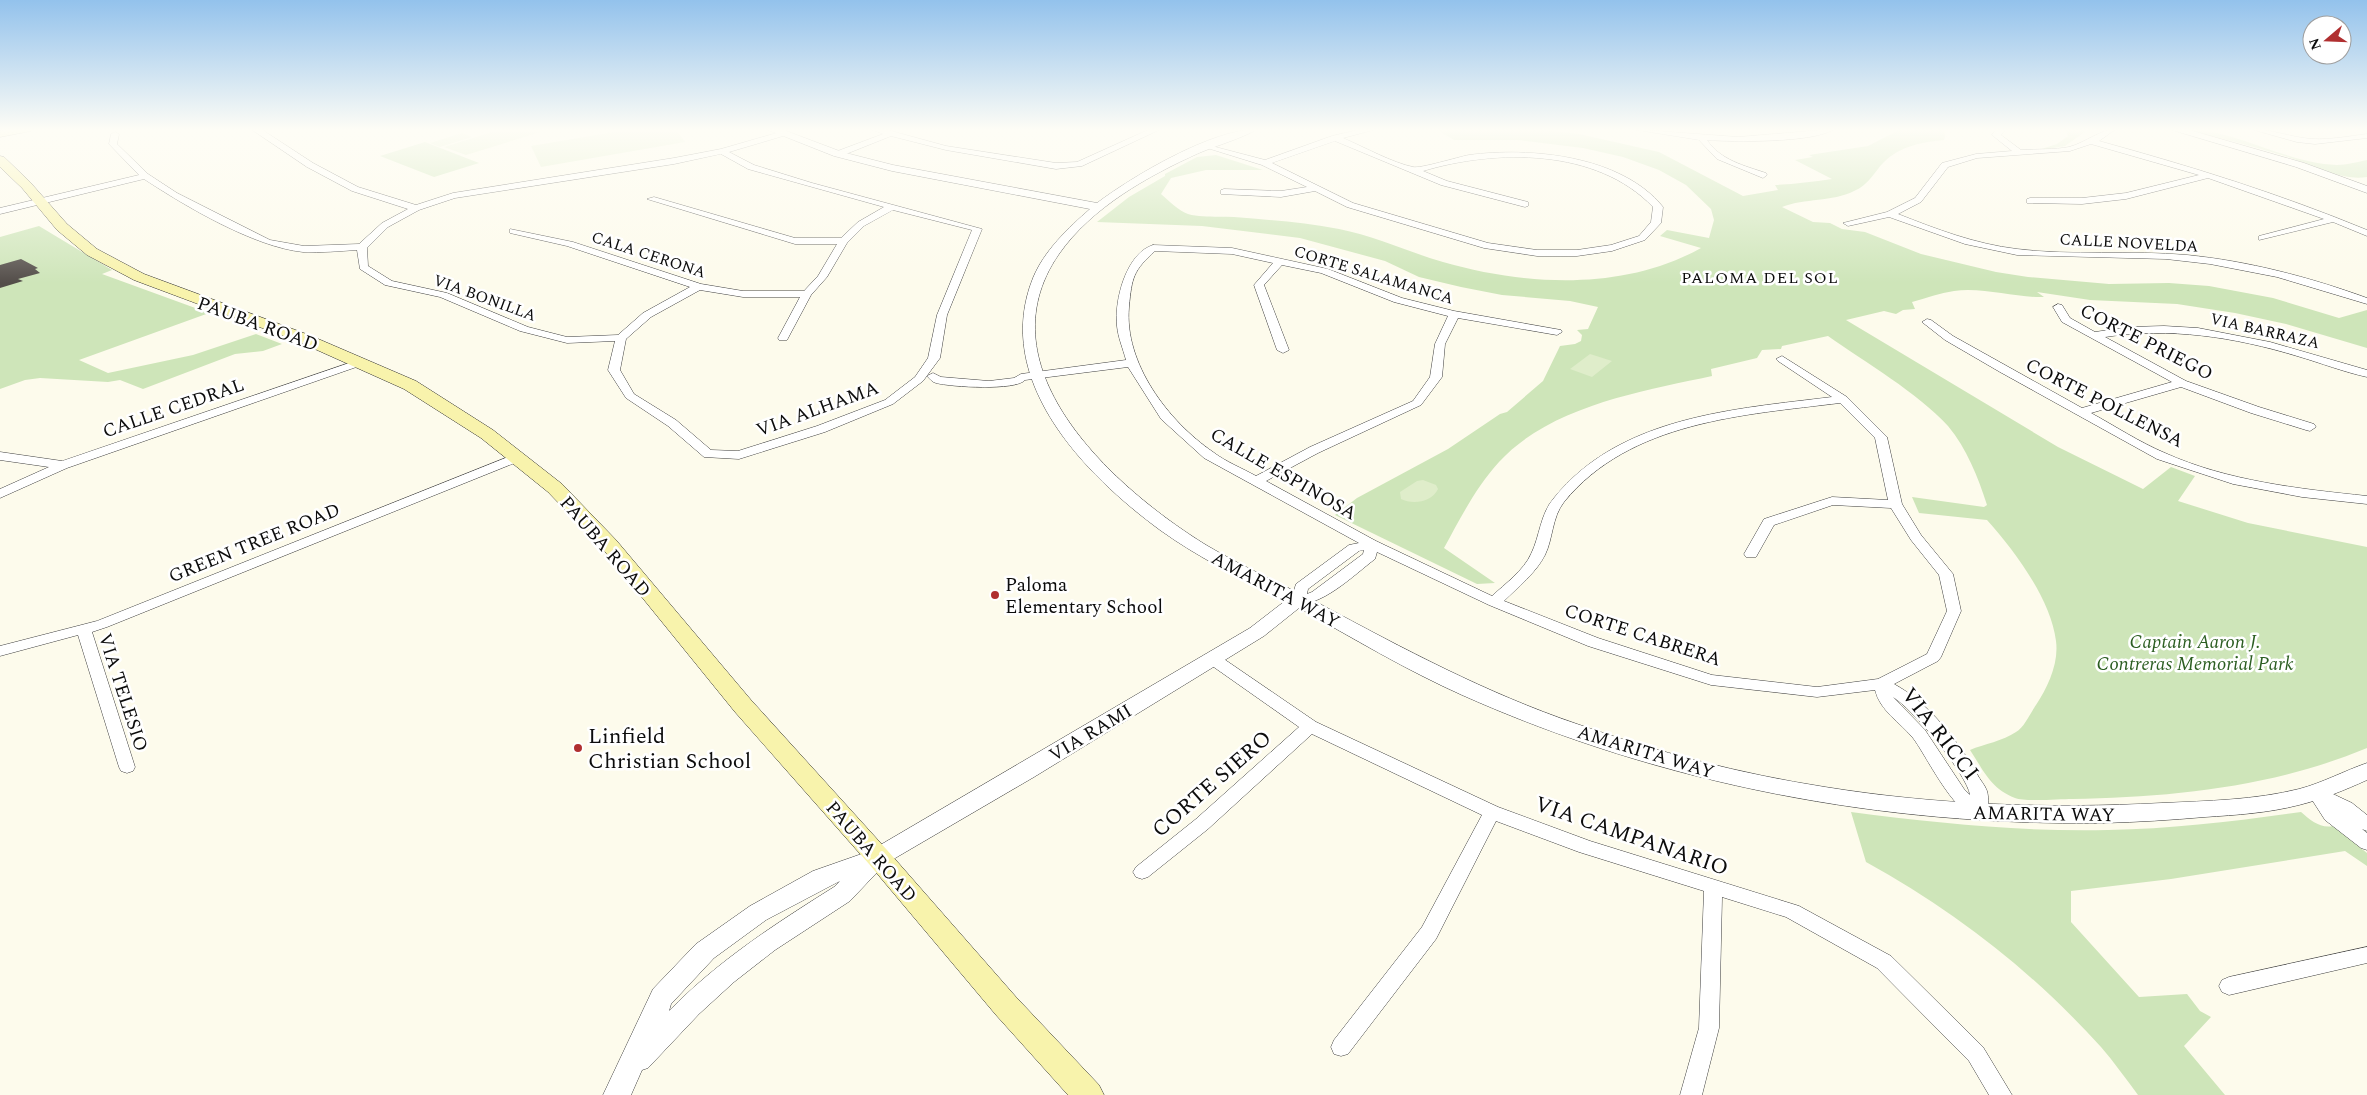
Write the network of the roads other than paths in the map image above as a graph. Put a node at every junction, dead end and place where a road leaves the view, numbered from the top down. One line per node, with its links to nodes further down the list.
1 (20, 180): 23 (main road, PAUBA ROAD)
2 (129, 180): 23 (street)
3 (151, 180): 36 (street)
4 (338, 180): 27 (street)
5 (547, 180): 27 (street)
6 (797, 180): 25 (street)
7 (956, 180): 26 (street)
8 (1143, 180): 26 (street, AMARITA WAY)
9 (1297, 180): 18 (street)
10 (1437, 180): 24 (street)
11 (1623, 180): 18 (street)
12 (1934, 180): 29 (street)
13 (2189, 180): 22 (street)
14 (2223, 180): 30 (street)
15 (2340, 180): 17 (street)
16 (2367, 181): 17 (street)
17 (2351, 184): 19 (street)
18 (1314, 189): 20 (street)
19 (2367, 190)
20 (1224, 192)
21 (652, 199): 35 (street)
22 (2030, 201)
23 (41, 202): 28 (street); 51 (main road, PAUBA ROAD)
24 (1525, 204)
25 (892, 207): 35 (street); 54 (street, VIA ALHAMA)
26 (1098, 207): 55 (street, AMARITA WAY)
27 (416, 208): 36 (street)
28 (0, 212)
29 (1890, 214): 31 (street); 41 (street, CALLE NOVELDA)
30 (2334, 219): 33 (street); 34 (street)
31 (1848, 223)
32 (513, 231): 39 (street, CALA CERONA)
33 (2367, 233)
34 (2262, 238)
35 (843, 242): 40 (street)
36 (362, 247): 47 (street, VIA BONILLA)
37 (1153, 248): 38 (street, CORTE SALAMANCA); 52 (street, CALLE ESPINOSA)
38 (1280, 262): 43 (street, CORTE SALAMANCA); 49 (street)
39 (699, 287): 40 (street, CALA CERONA); 47 (street)
40 (807, 294): 48 (street)
41 (2367, 301)
42 (2058, 307): 46 (street, CORTE PRIEGO)
43 (1454, 314): 45 (street, CORTE SALAMANCA); 63 (street)
44 (1927, 322): 58 (street, CORTE POLLENSA)
45 (1557, 332)
46 (2094, 335): 53 (street, VIA BARRAZA); 56 (street, CORTE PRIEGO)
47 (621, 338): 54 (street, VIA ALHAMA)
48 (783, 338)
49 (1283, 350)
50 (1782, 359): 57 (street, CORTE CABRERA)
51 (361, 362): 61 (main road, PAUBA ROAD); 62 (street, CALLE CEDRAL)
52 (1132, 363): 55 (street); 63 (street, CALLE ESPINOSA)
53 (2367, 374)
54 (928, 375): 55 (street)
55 (1028, 376): 69 (street, AMARITA WAY)
56 (2182, 382): 58 (street); 59 (street, CORTE PRIEGO)
57 (1843, 399): 66 (street, CORTE CABRERA); 70 (street)
58 (2080, 412): 65 (street, CORTE POLLENSA)
59 (2310, 427)
60 (0, 456): 62 (street)
61 (518, 457): 71 (street, GREEN TREE ROAD); 83 (main road, PAUBA ROAD)
62 (63, 465): 64 (street, CALLE CEDRAL)
63 (1255, 482): 67 (street, CALLE ESPINOSA)
64 (0, 494)
65 (2367, 500)
66 (1895, 504): 68 (street); 74 (street, CORTE CABRERA)
67 (1371, 544): 69 (street, VIA RAMI); 70 (street, CORTE CABRERA)
68 (1751, 554)
69 (1298, 600): 73 (street, VIA RAMI); 80 (street, AMARITA WAY)
70 (1494, 602): 74 (street, CORTE CABRERA)
71 (83, 628): 72 (street, GREEN TREE ROAD); 76 (street, VIA TELESIO)
72 (0, 651)
73 (1213, 659): 75 (street, VIA CAMPANARIO); 83 (street, VIA RAMI)
74 (1881, 684): 80 (street, VIA RICCI)
75 (1310, 726): 79 (street, VIA CAMPANARIO); 84 (street, CORTE SIERO)
76 (127, 767)
77 (2367, 771): 78 (street, AMARITA WAY)
78 (2316, 792): 80 (street, AMARITA WAY); 81 (street); 82 (street)
79 (1492, 812): 85 (street, VIA CAMPANARIO); 88 (street)
80 (1979, 813)
81 (2367, 824)
82 (2367, 843)
83 (878, 857): 89 (street, VIA RAMI); 90 (main road, PAUBA ROAD)
84 (1142, 872)
85 (1713, 888): 91 (street); 92 (street, VIA CAMPANARIO)
86 (2367, 955): 87 (street)
87 (2229, 986)
88 (1341, 1047)
89 (617, 1095)
90 (1088, 1095)
91 (1691, 1095)
92 (2001, 1095)

